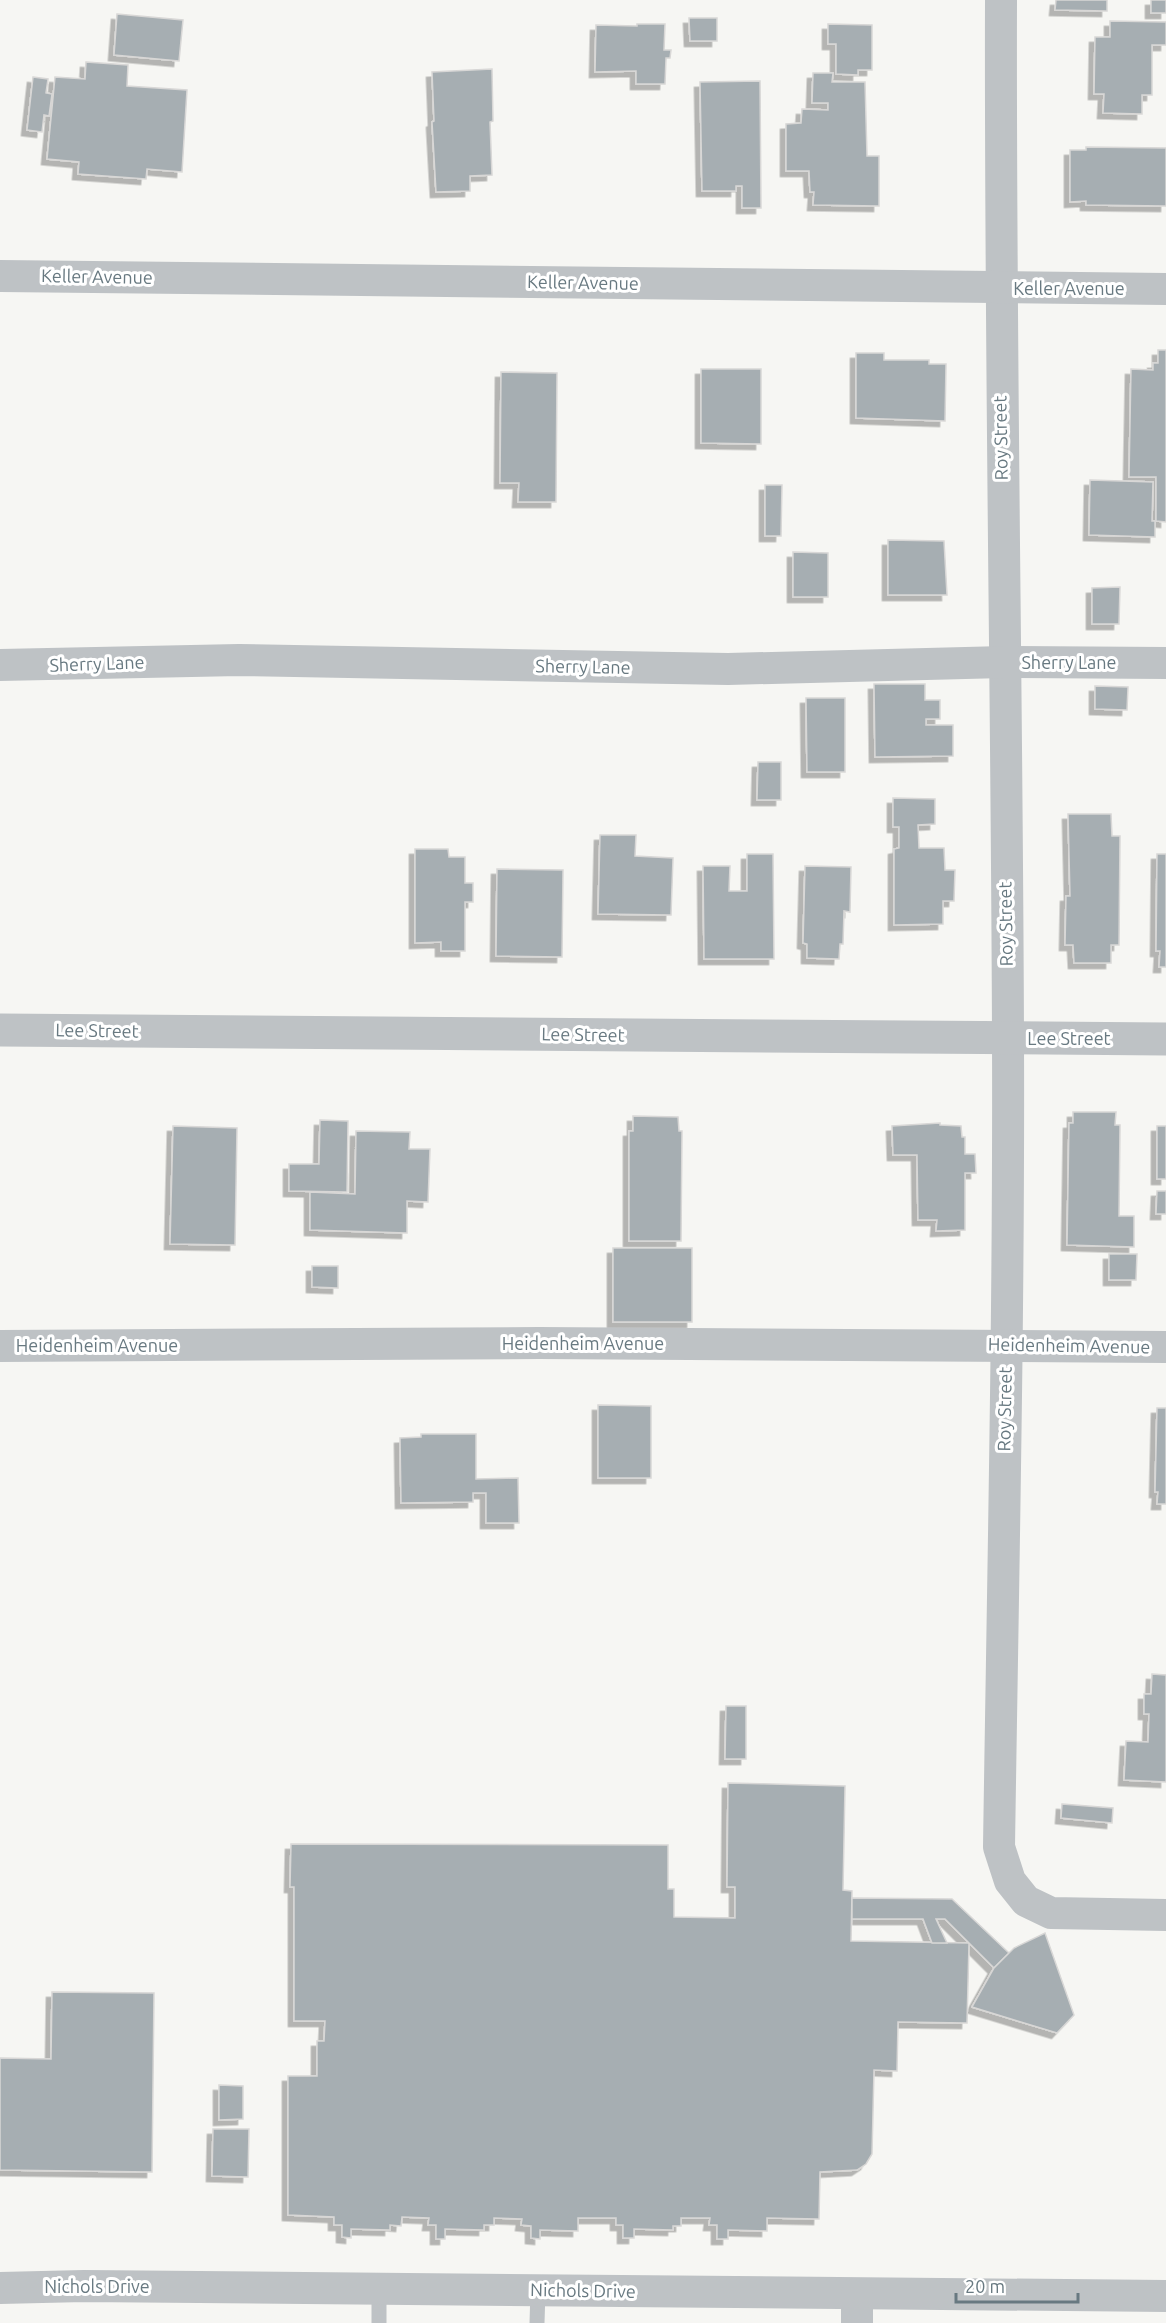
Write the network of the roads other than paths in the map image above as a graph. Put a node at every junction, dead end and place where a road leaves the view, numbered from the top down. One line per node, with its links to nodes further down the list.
1 (1000, 0): 3 (street, Roy Street)
2 (0, 276): 3 (street, Keller Avenue)
3 (1000, 289): 4 (street, Keller Avenue); 5 (street, Roy Street)
4 (1166, 289)
5 (1004, 663): 6 (street, Sherry Lane); 7 (street, Sherry Lane); 9 (street, Roy Street)
6 (1166, 663)
7 (0, 665)
8 (0, 1030): 9 (street, Lee Street)
9 (1008, 1039): 10 (street, Lee Street); 11 (street, Roy Street)
10 (1166, 1039)
11 (1006, 1345): 12 (street, Heidenheim Avenue); 13 (street, Heidenheim Avenue); 14 (street, Roy Street)
12 (0, 1346)
13 (1166, 1347)
14 (1166, 1915)
15 (0, 2288): 16 (street, Nichols Drive)
16 (380, 2288): 17 (street, Nichols Drive); 20 (lane)
17 (538, 2290): 19 (street, Nichols Drive); 21 (lane)
18 (1166, 2296): 19 (street, Nichols Drive)
19 (857, 2308)
20 (379, 2323)
21 (537, 2323)

